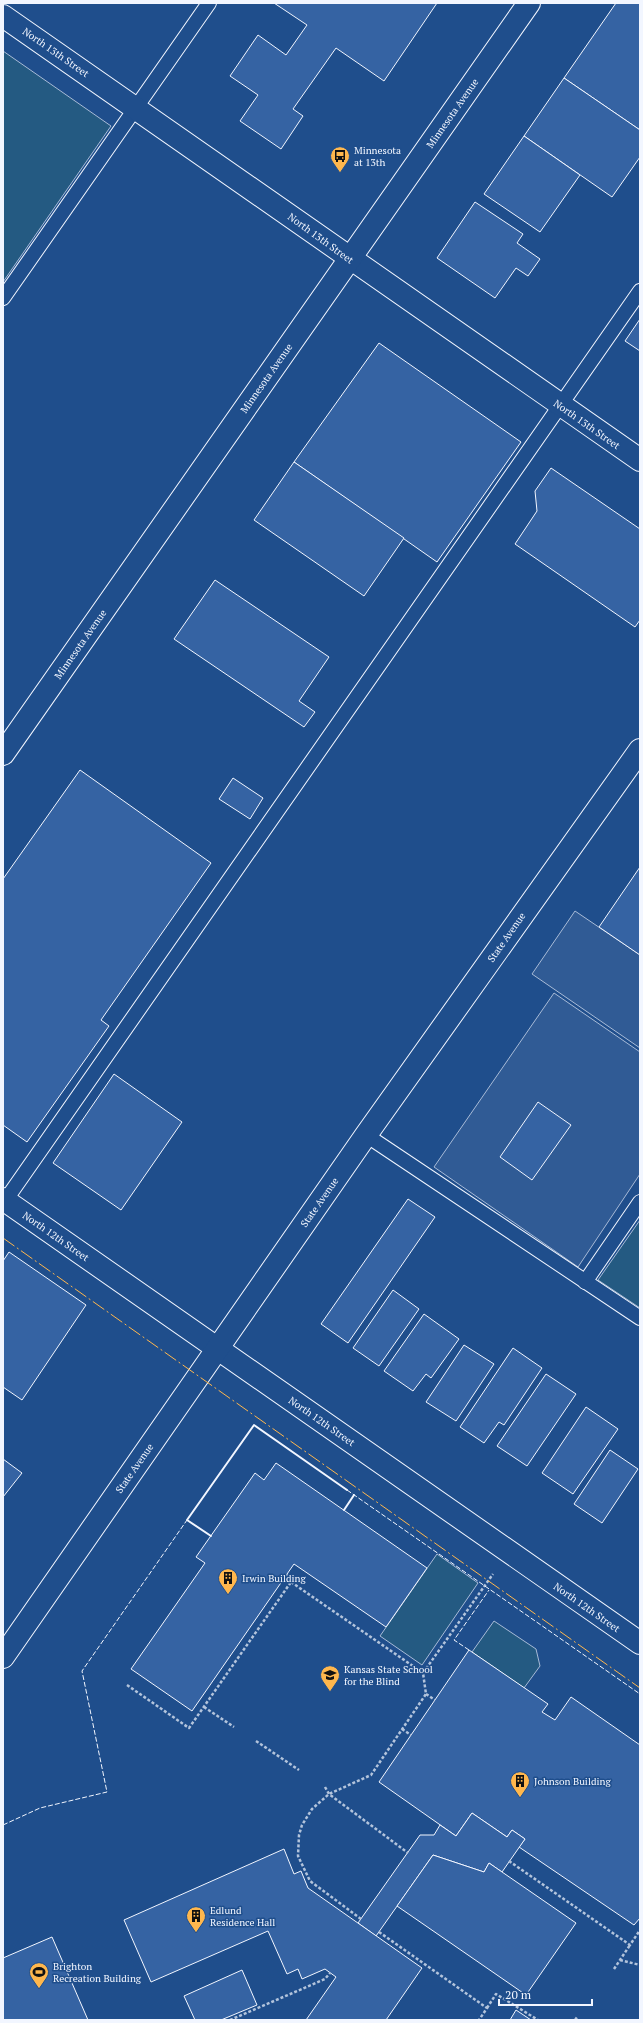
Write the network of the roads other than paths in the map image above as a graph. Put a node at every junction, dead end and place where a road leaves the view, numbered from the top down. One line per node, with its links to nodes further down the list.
1 (210, 3): 4 (lane)
2 (529, 3): 5 (main road, Minnesota Avenue)
3 (3, 16): 4 (main road, North 13th Street)
4 (136, 108): 5 (main road, North 13th Street); 7 (lane)
5 (350, 258): 8 (main road, North 13th Street); 11 (main road, Minnesota Avenue)
6 (640, 291): 8 (lane)
7 (3, 298)
8 (560, 405): 9 (main road, North 13th Street); 13 (lane)
9 (640, 460)
10 (640, 750): 12 (main road, State Avenue)
11 (3, 754)
12 (366, 1135): 15 (lane); 17 (main road, State Avenue)
13 (4, 1201): 17 (main road, North 12th Street)
14 (640, 1202): 15 (lane)
15 (585, 1282): 16 (lane)
16 (640, 1318)
17 (218, 1348): 18 (main road, North 12th Street); 19 (main road, State Avenue)
18 (640, 1643)
19 (3, 1657)

